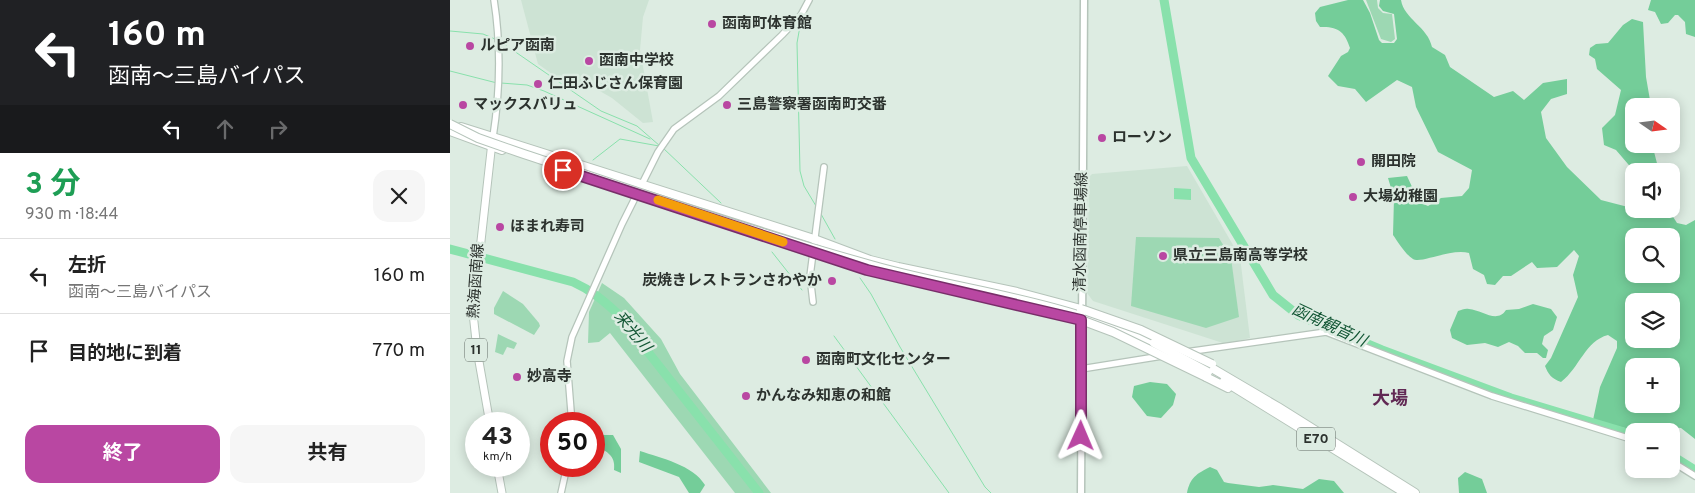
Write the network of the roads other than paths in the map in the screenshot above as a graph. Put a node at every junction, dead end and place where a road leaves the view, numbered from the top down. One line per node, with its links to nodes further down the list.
1 (494, 0): 6 (street)
2 (809, 0): 9 (street)
3 (1084, 0): 14 (main road, 清水函南停車場線)
4 (450, 124): 6 (highway); 17 (highway, bridge)
5 (450, 132): 7 (highway)
6 (493, 137): 7 (main road, 熱海函南線 / 11); 9 (highway)
7 (492, 147): 10 (highway); 19 (main road, 熱海函南線 / 11)
8 (824, 167): 11 (street)
9 (641, 184): 10 (street); 11 (highway)
10 (636, 193): 12 (highway); 20 (street)
11 (814, 239): 12 (street); 14 (highway)
12 (812, 253): 13 (street); 15 (highway)
13 (813, 302)
14 (1081, 309): 15 (main road, 清水函南停車場線); 17 (highway, bridge)
15 (1081, 320): 16 (main road, 清水函南停車場線); 17 (highway, bridge)
16 (1081, 368): 21 (street); 29 (main road, 清水函南停車場線)
17 (1209, 370): 18 (highway); 18 (highway)
18 (1276, 409): 22 (highway, E70)
19 (488, 412)
20 (571, 412)
21 (1625, 437)
22 (1359, 462): 30 (highway, E70); 31 (highway, E70)
23 (1680, 467): 24 (street)
24 (1695, 476)
25 (499, 477): 27 (main road)
26 (565, 477): 28 (street)
27 (502, 493)
28 (561, 493)
29 (1081, 493)
30 (1405, 493)
31 (1415, 493)

